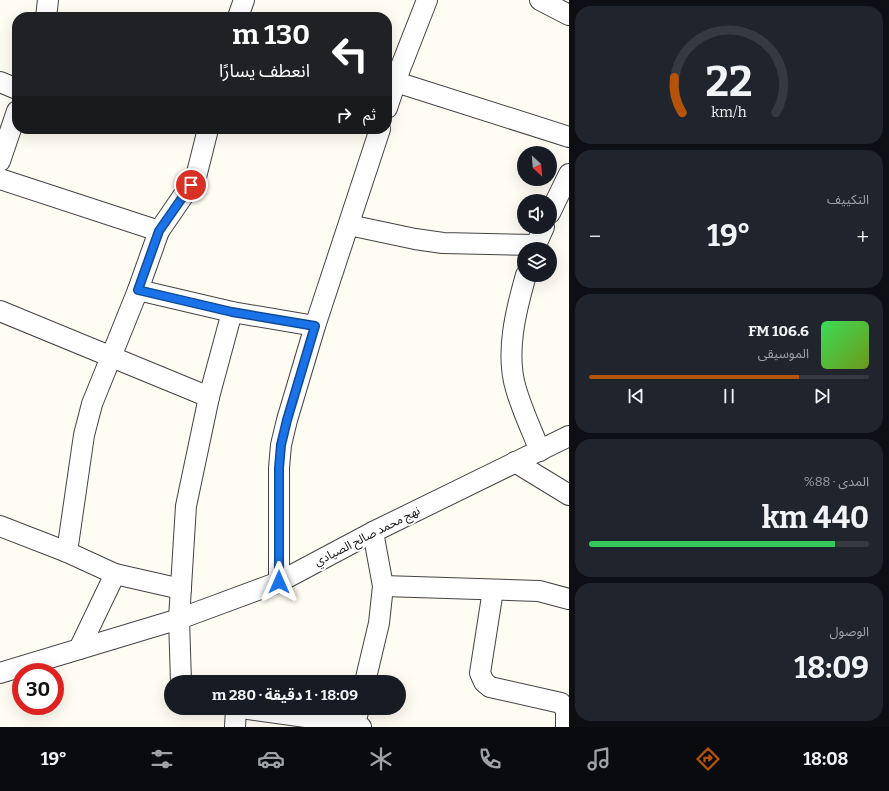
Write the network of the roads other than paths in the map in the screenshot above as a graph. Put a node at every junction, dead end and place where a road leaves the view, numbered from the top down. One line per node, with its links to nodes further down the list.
1 (48, 0): 4 (street)
2 (427, 0): 6 (street)
3 (540, 0): 5 (street)
4 (47, 12)
5 (569, 15)
6 (394, 71): 8 (street); 13 (street)
7 (0, 82): 9 (street)
8 (392, 82)
9 (12, 87)
10 (12, 125): 14 (street)
11 (207, 134): 19 (street)
12 (378, 134): 18 (street)
13 (569, 137)
14 (0, 160)
15 (569, 174): 17 (street)
16 (0, 179): 19 (street)
17 (557, 199)
18 (349, 225): 20 (street); 25 (street)
19 (159, 231): 22 (street)
20 (517, 246)
21 (524, 282): 29 (street)
22 (138, 290): 24 (street); 26 (street)
23 (0, 311): 26 (street)
24 (232, 312): 25 (street); 27 (street)
25 (315, 326): 36 (street)
26 (112, 357): 27 (street); 34 (street)
27 (209, 397): 38 (street)
28 (569, 436): 29 (street, نهج محمد صالح الصيادي)
29 (540, 451): 30 (street, نهج محمد صالح الصيادي)
30 (515, 462): 31 (street); 33 (street, نهج محمد صالح الصيادي)
31 (569, 495)
32 (0, 526): 34 (street)
33 (373, 532): 36 (street, نهج محمد صالح الصيادي); 37 (street)
34 (67, 552): 35 (street)
35 (115, 574): 38 (street); 42 (street)
36 (279, 582): 41 (street, نهج محمد صالح الصيادي)
37 (383, 586): 39 (street); 45 (street)
38 (181, 589): 41 (street)
39 (493, 590): 40 (street); 50 (street)
40 (569, 599)
41 (179, 619): 42 (street, نهج محمد صالح الصيادي); 44 (street)
42 (79, 649): 43 (street, نهج محمد صالح الصيادي)
43 (0, 673)
44 (181, 675)
45 (367, 675)
46 (236, 715): 49 (street)
47 (309, 715): 48 (street)
48 (358, 720)
49 (235, 727)
50 (566, 727)

